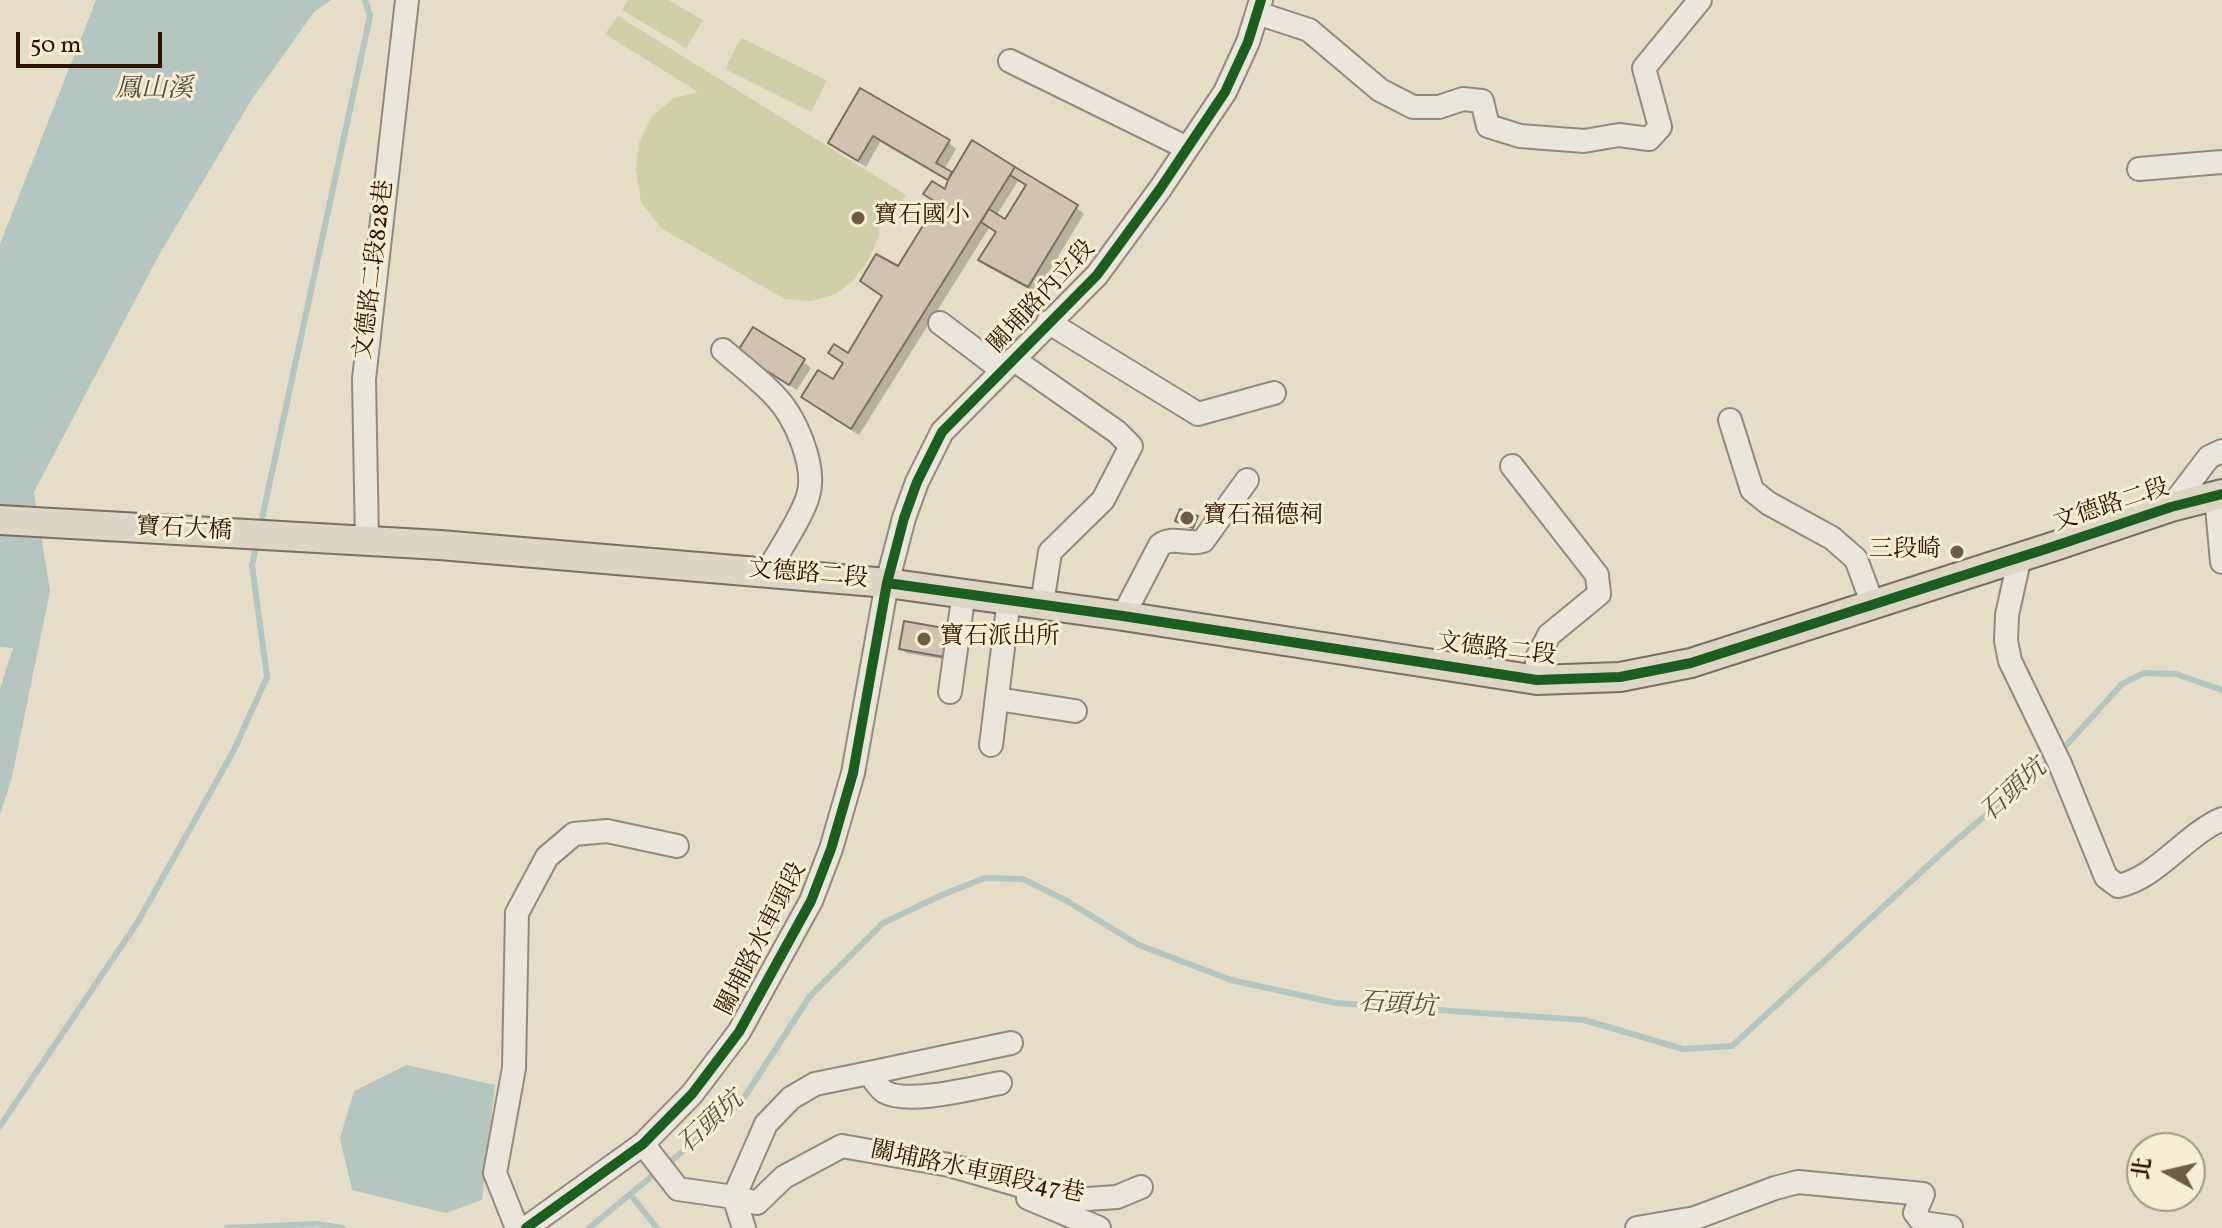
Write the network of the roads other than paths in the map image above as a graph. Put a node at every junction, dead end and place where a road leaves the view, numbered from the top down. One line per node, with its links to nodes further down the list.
1 (407, 0): 20 (street, 文德路二段828巷)
2 (1700, 0): 3 (street)
3 (1259, 7): 5 (street, 關埔路內立段)
4 (1010, 61): 5 (street)
5 (1187, 148): 8 (street, 關埔路內立段)
6 (2222, 162): 7 (street)
7 (2139, 169)
8 (1048, 322): 11 (street, 關埔路內立段); 12 (street)
9 (940, 323): 11 (street)
10 (723, 350): 23 (street)
11 (1007, 365): 24 (street, 關埔路內立段); 27 (street)
12 (1274, 393)
13 (1730, 420): 28 (street)
14 (2222, 451): 18 (street)
15 (1512, 466): 30 (street)
16 (1247, 480): 29 (street)
17 (2219, 495): 18 (main road, 文德路二段); 22 (street)
18 (2171, 507): 21 (main road, 文德路二段)
19 (0, 520): 20 (main road, 寶石大橋)
20 (367, 542): 23 (main road, 文德路二段)
21 (2020, 556): 28 (main road, 文德路二段); 35 (street)
22 (2222, 562)
23 (767, 572): 24 (main road, 文德路二段)
24 (887, 583): 25 (main road, 文德路二段); 40 (street, 關埔路水車頭段)
25 (964, 592): 26 (main road, 文德路二段); 31 (street)
26 (1009, 599): 27 (main road, 文德路二段); 32 (street)
27 (1042, 604): 29 (main road, 文德路二段)
28 (1873, 605): 30 (main road, 文德路二段)
29 (1123, 616): 30 (main road, 文德路二段)
30 (1537, 680)
31 (950, 692)
32 (997, 699): 33 (street); 34 (street)
33 (1075, 711)
34 (991, 745)
35 (2222, 819)
36 (677, 846): 46 (street)
37 (1011, 1043): 38 (street)
38 (869, 1073): 39 (street); 43 (street)
39 (1000, 1083)
40 (643, 1144): 43 (street, 關埔路水車頭段47巷); 47 (street, 關埔路水車頭段)
41 (949, 1165): 42 (street, 關埔路水車頭段47巷); 43 (street, 關埔路水車頭段47巷); 49 (street)
42 (1141, 1187)
43 (734, 1197): 48 (street)
44 (1697, 1223): 45 (street); 50 (street)
45 (1951, 1227)
46 (517, 1228)
47 (526, 1228)
48 (744, 1228)
49 (1099, 1228)
50 (1637, 1228)

